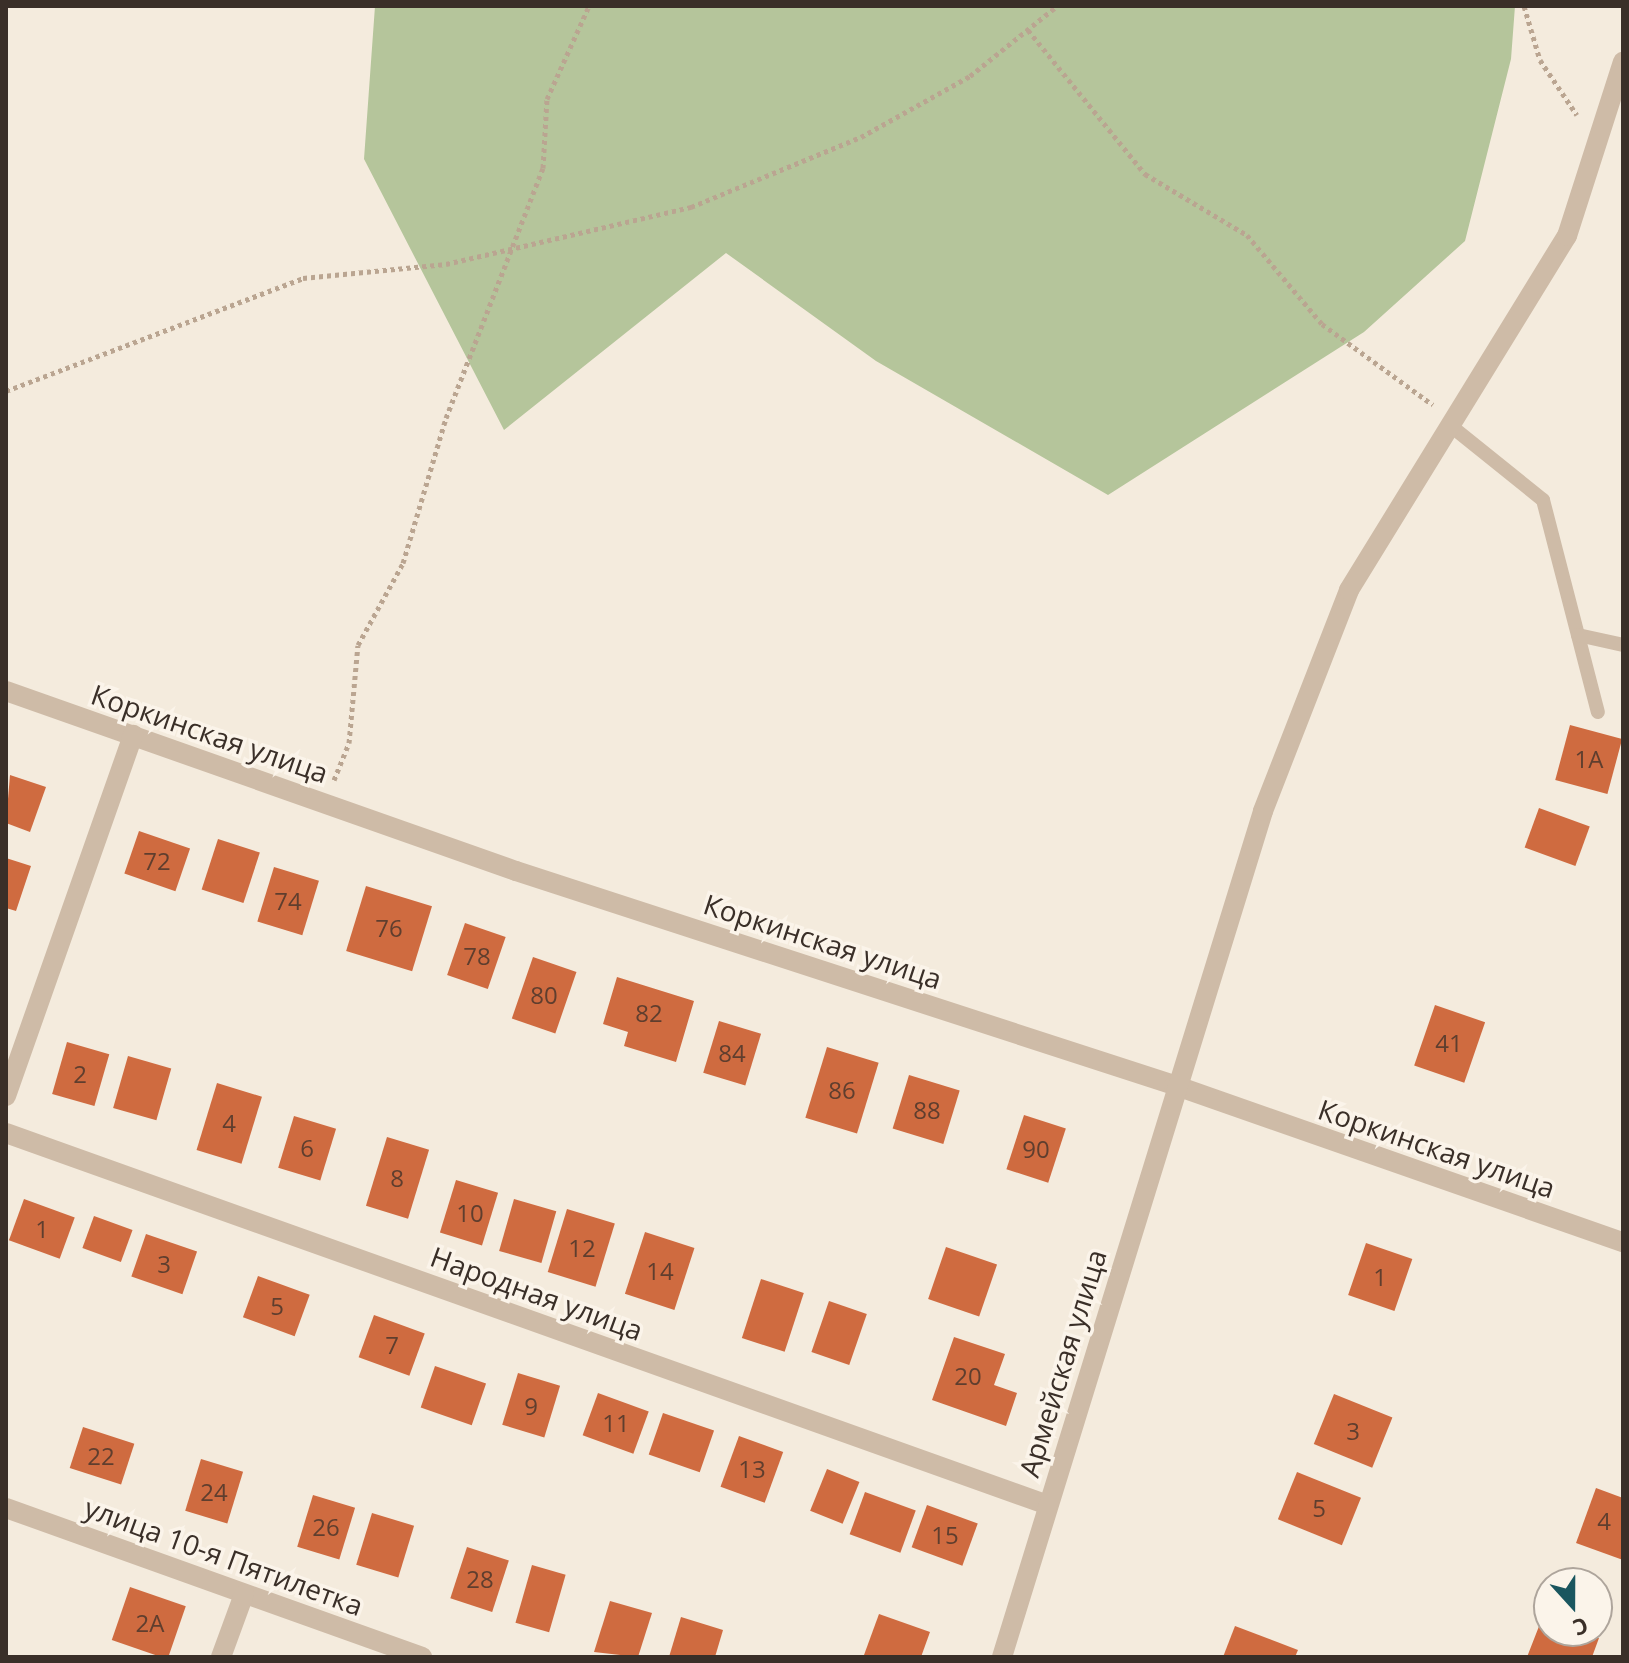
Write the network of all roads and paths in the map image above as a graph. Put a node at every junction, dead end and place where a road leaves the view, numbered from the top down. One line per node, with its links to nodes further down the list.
1 (589, 6): 7 (path)
2 (1057, 6): 4 (path)
3 (1524, 6): 6 (path)
4 (1028, 30): 7 (path); 9 (path)
5 (1623, 62): 6 (street, Армейская улица)
6 (1602, 128): 9 (street, Армейская улица)
7 (511, 244): 8 (path); 15 (path)
8 (6, 391)
9 (1452, 423): 10 (lane); 16 (street, Армейская улица)
10 (1578, 635): 11 (lane); 13 (lane)
11 (1623, 645)
12 (6, 691): 14 (street, Коркинская улица)
13 (1598, 712)
14 (133, 735): 15 (street, Коркинская улица); 17 (street)
15 (324, 803): 16 (street, Коркинская улица)
16 (1174, 1085): 19 (street, Коркинская улица); 20 (street, Армейская улица)
17 (6, 1096)
18 (6, 1133): 20 (street, Народная улица)
19 (1623, 1242)
20 (1048, 1505): 25 (street, Армейская улица)
21 (6, 1508): 22 (street, улица 10-я Пятилетка)
22 (244, 1594): 23 (street); 24 (street, улица 10-я Пятилетка)
23 (221, 1657)
24 (422, 1657)
25 (1002, 1657)

